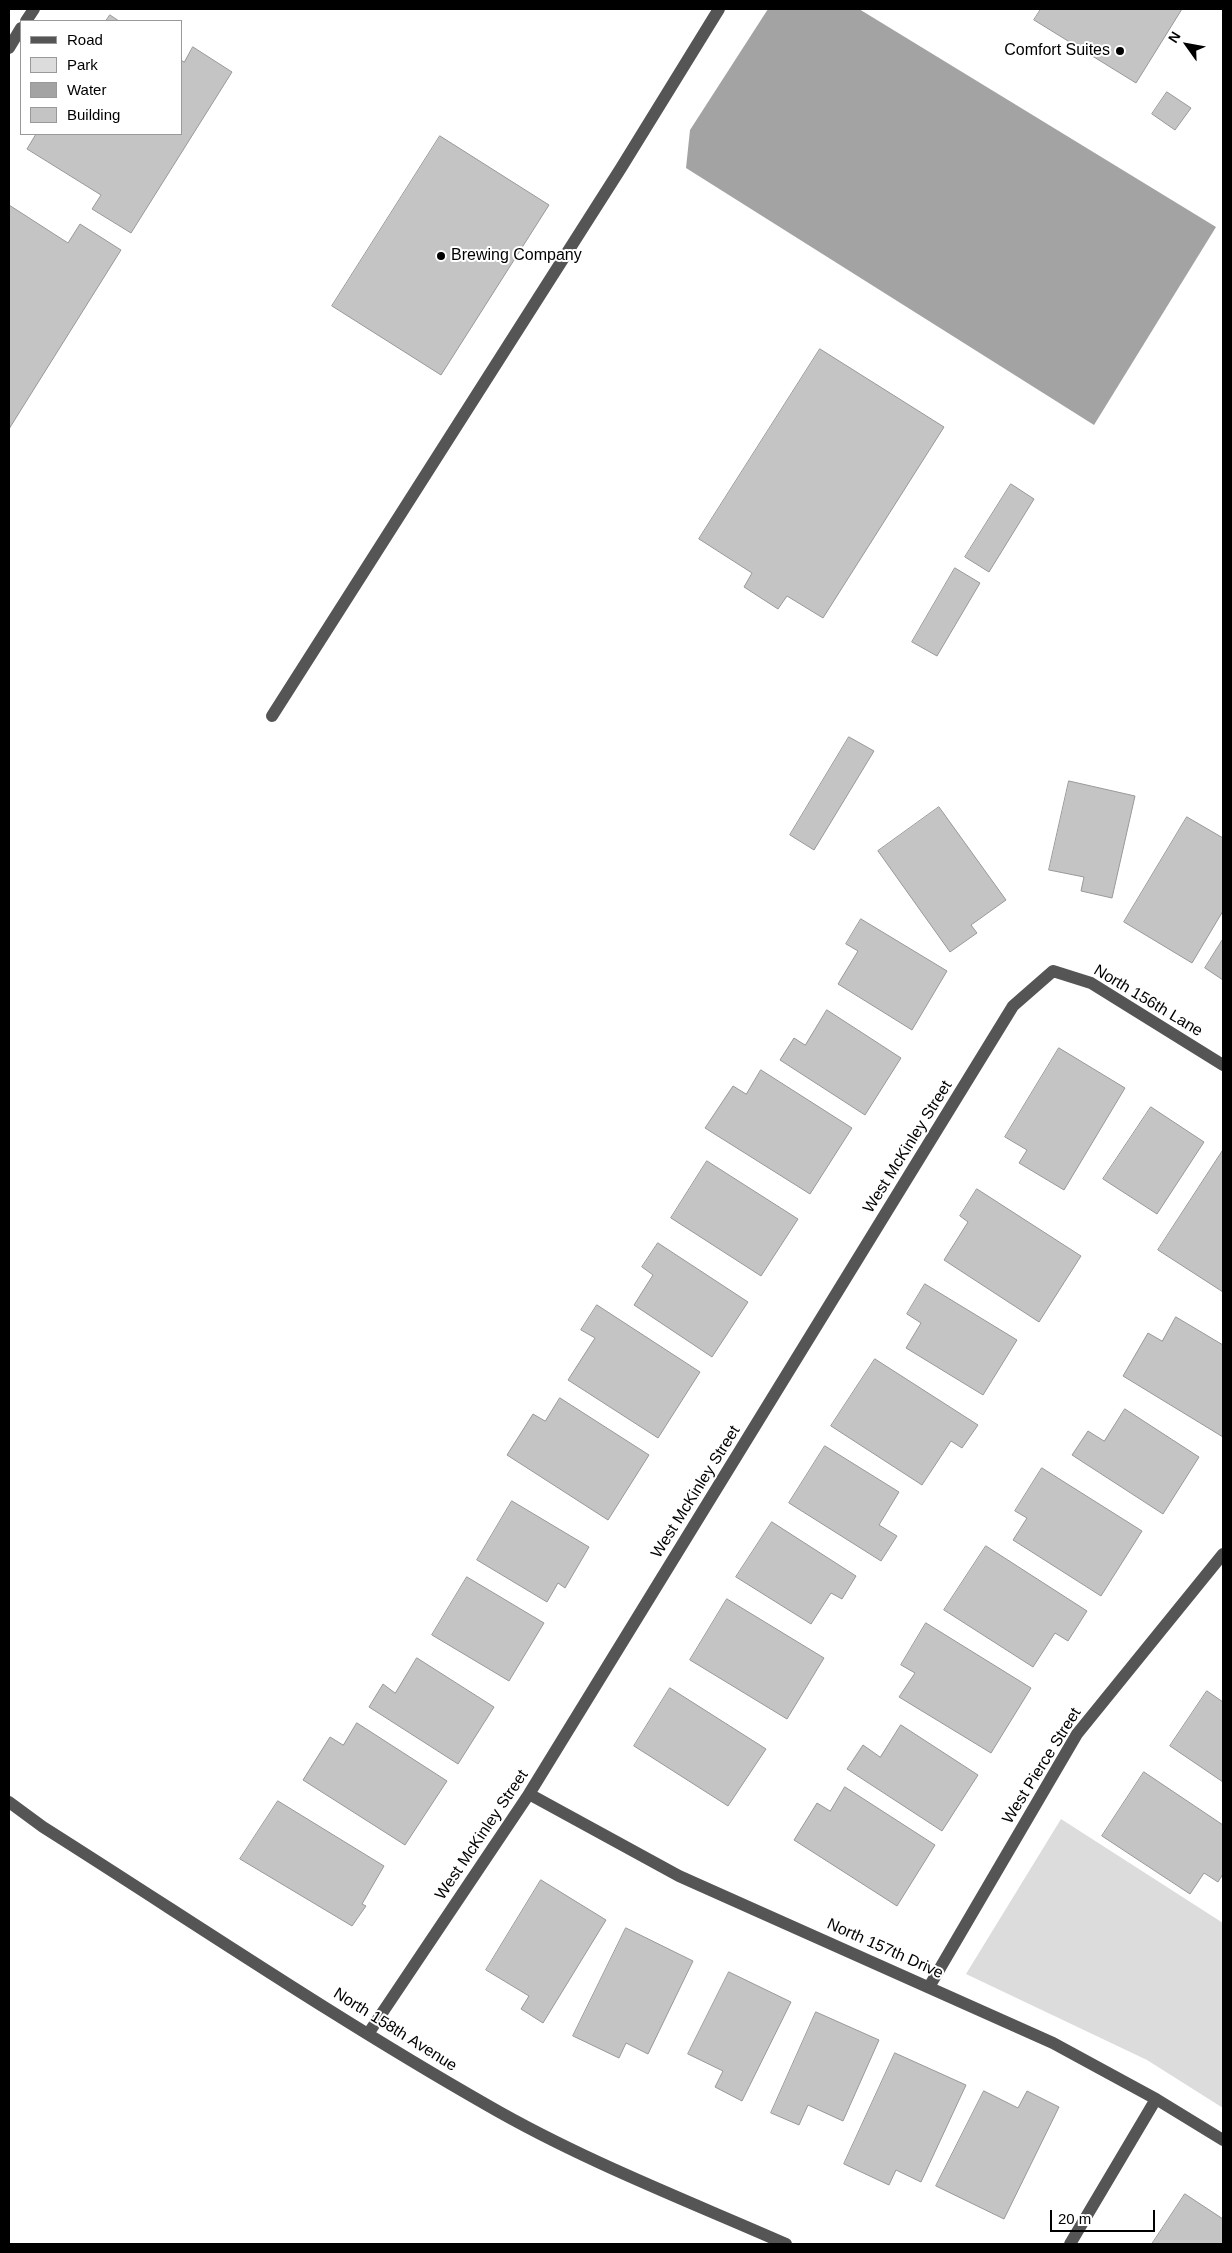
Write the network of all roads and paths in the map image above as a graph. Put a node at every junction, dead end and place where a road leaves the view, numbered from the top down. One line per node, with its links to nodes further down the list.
1 (34, 9): 3 (street)
2 (719, 9): 6 (street)
3 (27, 20)
4 (20, 30): 5 (street)
5 (9, 48)
6 (272, 716)
7 (1053, 971): 8 (street, North 156th Lane); 10 (street, West McKinley Street)
8 (1223, 1066)
9 (1223, 1554): 12 (street, West Pierce Street)
10 (529, 1794): 12 (street, North 157th Drive); 13 (street, West McKinley Street)
11 (9, 1802): 13 (street, North 158th Avenue)
12 (929, 1986): 14 (street, North 157th Drive)
13 (368, 2034): 16 (street, North 158th Avenue)
14 (1156, 2099): 15 (street, North 157th Drive); 17 (street)
15 (1223, 2140)
16 (786, 2244)
17 (1070, 2244)

